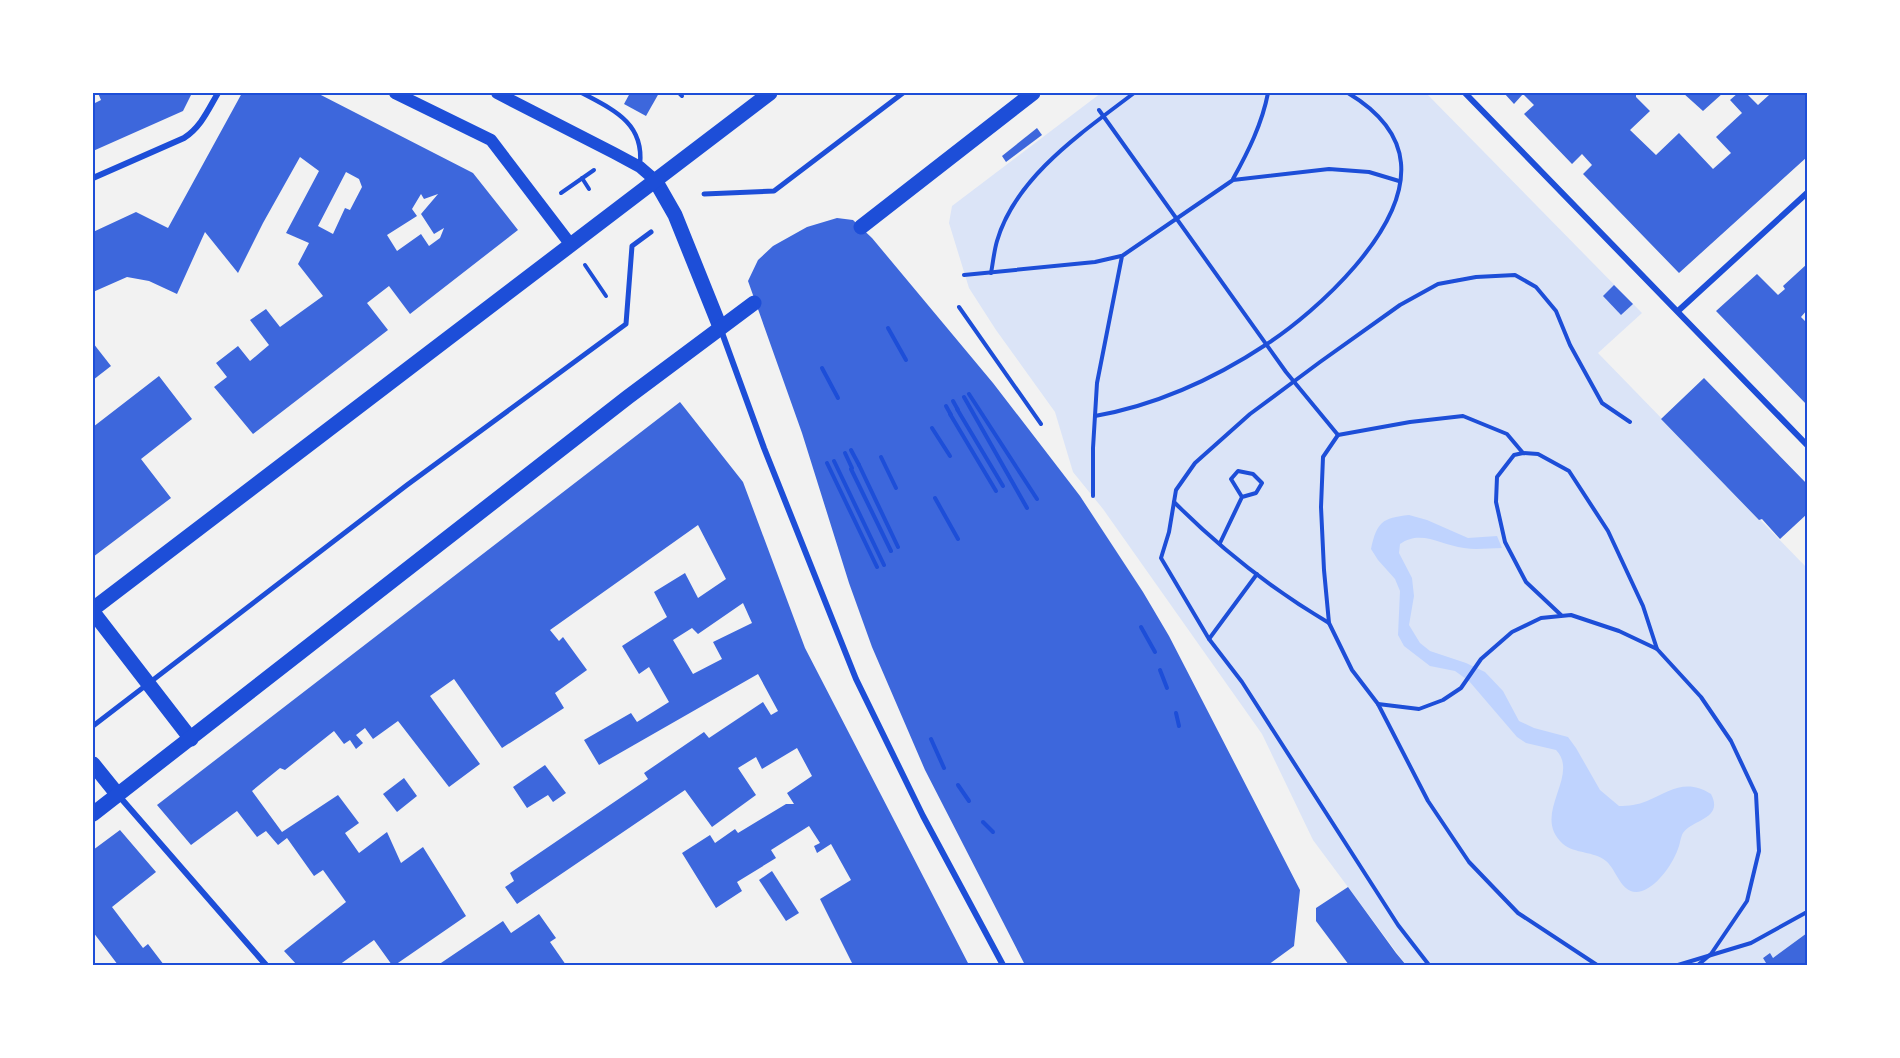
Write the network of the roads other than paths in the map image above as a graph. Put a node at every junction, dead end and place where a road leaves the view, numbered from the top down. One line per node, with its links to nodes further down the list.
1 (218, 93): 10 (street)
2 (395, 93): 16 (main road)
3 (497, 93): 9 (main road)
4 (582, 93): 9 (lane)
5 (770, 93): 11 (main road)
6 (903, 93): 13 (street)
7 (1033, 93): 14 (main road)
8 (1466, 93): 18 (street)
9 (640, 167): 11 (main road)
10 (93, 178)
11 (655, 180): 16 (main road); 19 (main road)
12 (1807, 193): 18 (street)
13 (704, 194)
14 (861, 226)
15 (651, 232): 22 (street)
16 (571, 245): 21 (main road)
17 (754, 303): 19 (main road)
18 (1678, 311): 20 (street)
19 (720, 327): 24 (main road); 29 (street)
20 (1807, 444)
21 (93, 610): 22 (main road)
22 (148, 684): 23 (street); 24 (main road)
23 (93, 726)
24 (191, 739): 26 (main road)
25 (93, 764): 26 (main road)
26 (118, 795): 27 (main road); 28 (street)
27 (93, 814)
28 (266, 965)
29 (1003, 965)

